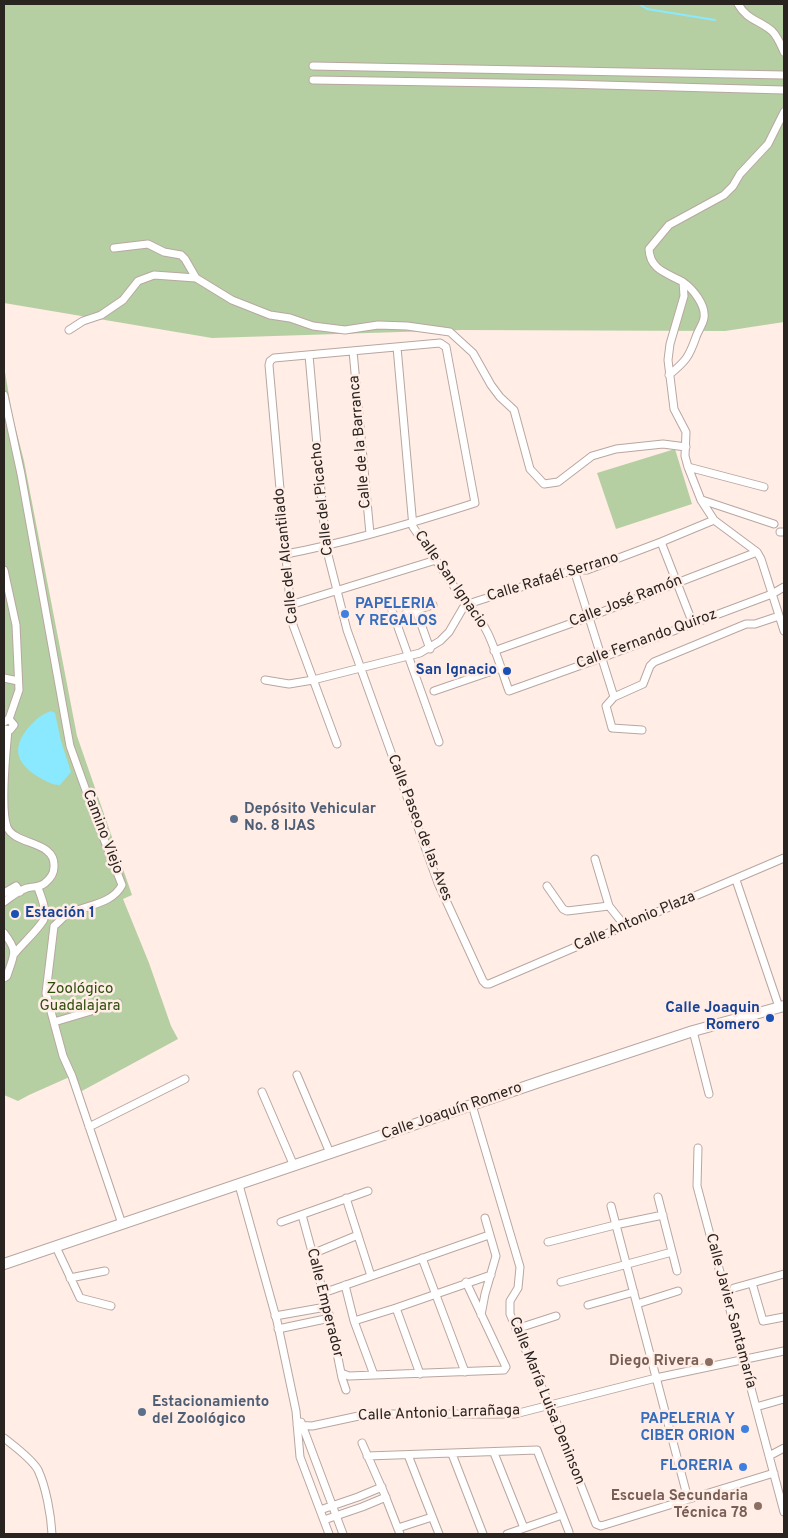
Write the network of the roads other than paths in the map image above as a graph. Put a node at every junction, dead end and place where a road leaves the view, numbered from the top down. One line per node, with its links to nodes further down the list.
1 (738, 4): 2 (street)
2 (784, 52)
3 (313, 66): 4 (street)
4 (565, 72): 5 (street); 7 (street)
5 (784, 75)
6 (313, 80): 7 (street)
7 (564, 84): 8 (street)
8 (784, 90)
9 (784, 112): 12 (street)
10 (114, 248): 11 (street)
11 (196, 278): 13 (street); 19 (street)
12 (683, 282): 17 (street); 17 (street)
13 (69, 330)
14 (397, 347): 15 (street); 24 (street, Calle San Ignacio); 24 (street)
15 (353, 351): 16 (street); 26 (street, Calle de la Barranca)
16 (309, 355): 28 (street, Calle del Picacho); 30 (street, Calle del Alcantilado)
17 (669, 375): 19 (street)
18 (4, 395): 83 (street, Camino Viejo)
19 (686, 447): 20 (street)
20 (688, 467): 21 (street); 22 (street)
21 (764, 487)
22 (701, 500): 23 (street); 25 (street)
23 (714, 520): 27 (street, Calle Rafaél Serrano); 29 (street)
24 (413, 523): 26 (street); 31 (street, Calle San Ignacio)
25 (774, 524)
26 (370, 534): 28 (street)
27 (661, 542): 33 (street, Calle Rafaél Serrano); 34 (street)
28 (326, 547): 30 (street); 36 (street, Calle del Picacho)
29 (757, 552): 34 (street, Calle José Ramón); 37 (street)
30 (286, 554): 40 (street, Calle del Alcantilado)
31 (436, 560): 36 (street); 39 (street, Calle San Ignacio)
32 (4, 570): 57 (street)
33 (574, 570): 39 (street, Calle Rafaél Serrano); 45 (street)
34 (676, 583): 45 (street, Calle José Ramón); 46 (street)
35 (784, 587): 37 (street, Calle Fernando Quiroz)
36 (336, 591): 40 (street); 52 (street, Calle del Picacho)
37 (772, 594): 44 (street); 46 (street, Calle Fernando Quiroz)
38 (389, 602): 50 (street)
39 (468, 604): 48 (street, Calle Rafaél Serrano); 49 (street, Calle San Ignacio)
40 (290, 605): 56 (street, Calle del Alcantilado)
41 (433, 605): 42 (street)
42 (416, 610): 43 (street); 48 (street)
43 (406, 613)
44 (779, 616): 47 (street); 60 (street)
45 (589, 617): 49 (street, Calle José Ramón); 51 (street)
46 (693, 624): 51 (street, Calle Fernando Quiroz)
47 (784, 631)
48 (430, 649): 50 (street, Calle Rafaél Serrano)
49 (494, 651): 53 (street, Calle San Ignacio)
50 (409, 657): 52 (street, Calle Rafaél Serrano); 64 (street)
51 (601, 658): 59 (street, Calle Fernando Quiroz); 60 (street)
52 (360, 668): 56 (street, Calle Rafaél Serrano); 80 (street, Calle Paseo de las Aves)
53 (500, 668): 58 (street); 59 (street, Calle San Ignacio)
54 (4, 678): 57 (street)
55 (265, 680): 56 (street, Calle Rafaél Serrano)
56 (313, 680): 65 (street, Calle del Alcantilado)
57 (18, 681): 61 (street)
58 (434, 691)
59 (509, 691)
60 (614, 696): 63 (street)
61 (6, 720): 62 (street)
62 (6, 729): 66 (street)
63 (642, 730)
64 (439, 742)
65 (337, 744)
66 (4, 814): 71 (street)
67 (784, 858): 69 (street, Calle Antonio Plaza)
68 (595, 859): 75 (street)
69 (736, 880): 76 (street, Calle Antonio Plaza); 82 (street)
70 (547, 886): 75 (street)
71 (38, 888): 72 (street); 78 (street)
72 (20, 892): 73 (street); 74 (street)
73 (4, 893)
74 (4, 902)
75 (609, 906): 76 (street)
76 (625, 926): 80 (street, Calle Antonio Plaza)
77 (4, 933): 78 (street)
78 (14, 953): 79 (street)
79 (4, 978)
80 (486, 984)
81 (118, 1003): 83 (street)
82 (781, 1007): 84 (street, Calle Joaquín Romero)
83 (54, 1022): 90 (street, Camino Viejo)
84 (693, 1031): 88 (street); 89 (street, Calle Joaquín Romero)
85 (297, 1075): 92 (street)
86 (185, 1080): 90 (street)
87 (262, 1092): 93 (street)
88 (709, 1094)
89 (472, 1105): 92 (street, Calle Joaquín Romero); 143 (street, Calle María Luisa Deninson)
90 (89, 1127): 103 (street, Camino Viejo)
91 (698, 1148): 145 (street, Calle Javier Santamaría)
92 (330, 1153): 93 (street, Calle Joaquín Romero)
93 (294, 1166): 94 (street, Calle Joaquín Romero)
94 (239, 1185): 103 (street, Calle Joaquín Romero); 136 (street)
95 (368, 1191): 97 (street)
96 (658, 1197): 100 (street)
97 (346, 1198): 99 (street); 105 (street)
98 (611, 1206): 104 (street)
99 (302, 1215): 102 (street); 110 (street, Calle Emperador)
100 (663, 1215): 104 (street); 109 (street)
101 (485, 1218): 106 (street)
102 (281, 1222)
103 (122, 1224): 108 (street, Calle Joaquín Romero)
104 (615, 1225): 107 (street); 113 (street)
105 (358, 1235): 110 (street); 118 (street)
106 (489, 1235): 111 (street); 116 (street)
107 (548, 1242)
108 (56, 1246): 112 (street, Calle Joaquín Romero); 119 (street)
109 (672, 1252): 113 (street); 115 (street)
110 (312, 1254): 127 (street, Calle Emperador)
111 (422, 1258): 118 (street); 128 (street)
112 (4, 1264)
113 (626, 1264): 121 (street); 126 (street)
114 (105, 1271): 119 (street)
115 (677, 1271)
116 (491, 1274): 120 (street); 135 (street)
117 (784, 1274): 122 (street)
118 (371, 1276): 123 (street)
119 (70, 1278): 130 (street)
120 (466, 1282): 128 (street); 135 (street)
121 (561, 1282)
122 (752, 1283): 124 (street); 138 (street)
123 (345, 1285): 127 (street); 140 (street)
124 (734, 1288)
125 (678, 1291): 129 (street)
126 (634, 1292): 129 (street); 131 (street)
127 (323, 1293): 132 (street, Calle Emperador)
128 (435, 1294): 133 (street); 146 (street)
129 (637, 1304): 150 (street)
130 (111, 1306)
131 (588, 1306)
132 (326, 1307): 134 (street); 139 (street, Calle Emperador)
133 (396, 1308): 140 (street); 148 (street)
134 (294, 1313): 136 (street); 141 (street)
135 (481, 1315): 146 (street)
136 (276, 1316): 142 (street)
137 (556, 1316): 143 (street)
138 (784, 1317)
139 (330, 1318): 141 (street); 147 (street, Calle Emperador)
140 (354, 1321): 149 (street)
141 (297, 1325): 142 (street)
142 (278, 1329): 155 (street)
143 (516, 1329): 153 (street, Calle María Luisa Deninson)
144 (784, 1352): 145 (street, Calle Antonio Larrañaga)
145 (743, 1360): 150 (street, Calle Antonio Larrañaga); 154 (street, Calle Javier Santamaría)
146 (464, 1372): 148 (street)
147 (341, 1373): 149 (street); 151 (street, Calle Emperador)
148 (420, 1374): 149 (street)
149 (374, 1375)
150 (656, 1378): 153 (street, Calle Antonio Larrañaga); 169 (street)
151 (346, 1390)
152 (784, 1399): 154 (street)
153 (550, 1406): 155 (street, Calle Antonio Larrañaga); 169 (street, Calle María Luisa Deninson)
154 (756, 1407): 163 (street, Calle Javier Santamaría)
155 (300, 1425): 170 (street); 172 (street)
156 (4, 1438): 181 (street)
157 (362, 1443): 162 (street)
158 (784, 1448): 163 (street)
159 (494, 1453): 160 (street); 174 (street); 178 (street)
160 (452, 1454): 161 (street); 185 (street)
161 (408, 1455): 162 (street); 176 (street)
162 (367, 1456): 165 (street)
163 (769, 1456): 164 (street, Calle Javier Santamaría)
164 (774, 1473): 168 (street, Calle Javier Santamaría); 169 (street)
165 (382, 1487): 166 (street); 167 (street)
166 (358, 1497): 170 (street); 171 (street)
167 (386, 1497): 171 (street); 179 (street)
168 (782, 1497): 173 (street, Calle Javier Santamaría)
169 (688, 1499)
170 (333, 1506): 172 (street); 175 (street)
171 (362, 1507): 175 (street)
172 (320, 1510): 177 (street)
173 (784, 1512)
174 (562, 1515): 178 (street); 180 (street)
175 (337, 1516): 177 (street); 183 (street)
176 (432, 1517): 179 (street); 184 (street)
177 (324, 1520): 182 (street)
178 (524, 1528): 186 (street)
179 (399, 1531)
180 (569, 1532)
181 (52, 1534)
182 (329, 1534)
183 (343, 1534)
184 (439, 1534)
185 (483, 1534)
186 (507, 1534)

